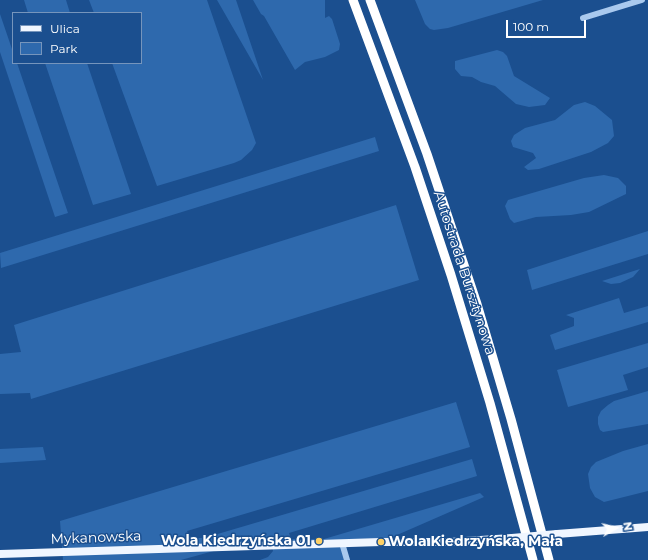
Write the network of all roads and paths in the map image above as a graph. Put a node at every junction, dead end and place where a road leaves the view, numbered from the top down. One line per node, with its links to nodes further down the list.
1 (353, 0): 9 (highway, Autostrada Bursztynowa)
2 (370, 0): 10 (highway, Autostrada Bursztynowa)
3 (642, 0): 4 (street)
4 (583, 18)
5 (648, 527): 6 (main road, Mykanowska, bridge)
6 (342, 543): 7 (main road, Mykanowska); 8 (street)
7 (0, 554)
8 (347, 560)
9 (533, 560)
10 (549, 560)

